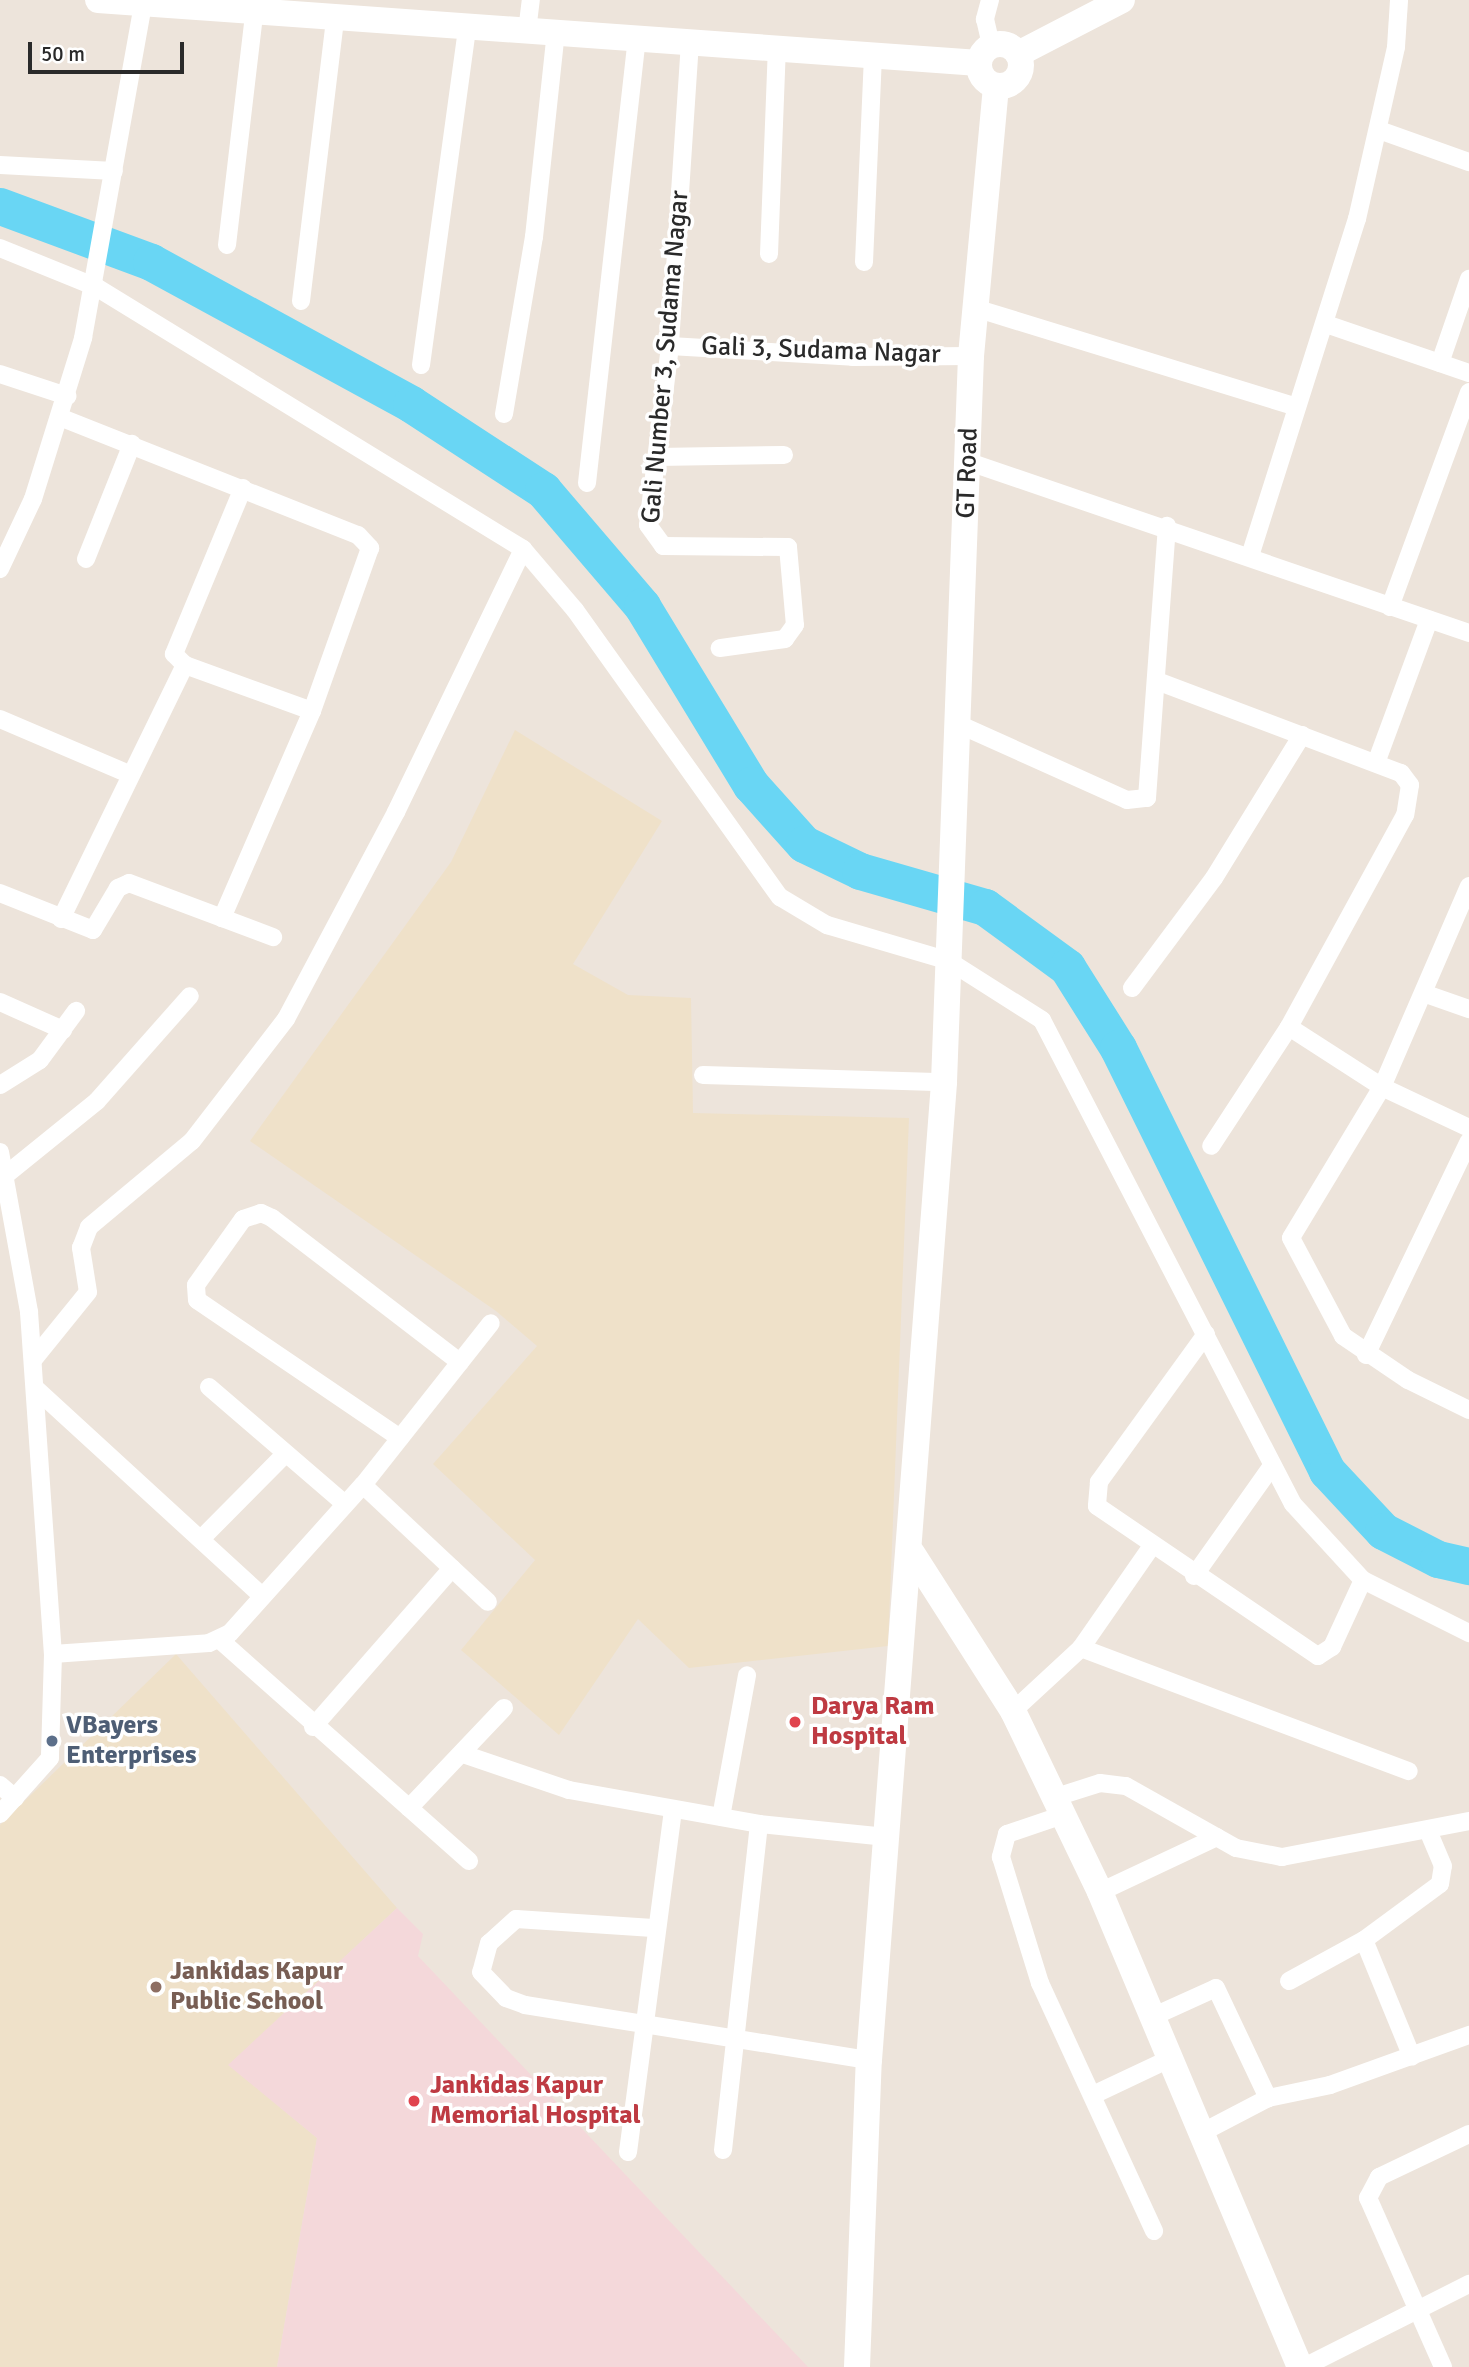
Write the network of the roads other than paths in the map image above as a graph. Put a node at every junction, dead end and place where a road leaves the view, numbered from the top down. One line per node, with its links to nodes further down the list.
1 (99, 0): 6 (main road)
2 (531, 0): 10 (street)
3 (990, 0): 16 (street)
4 (1122, 0): 17 (main road)
5 (1399, 0): 19 (street)
6 (144, 3): 7 (main road); 22 (street)
7 (254, 15): 8 (main road); 23 (street)
8 (335, 20): 9 (main road); 29 (street)
9 (467, 28): 10 (main road); 35 (street)
10 (527, 31): 11 (main road)
11 (556, 32): 12 (main road); 41 (street)
12 (637, 37): 13 (main road); 47 (street)
13 (690, 42): 14 (main road); 32 (street, Gali Number 3, Sudama Nagar)
14 (777, 47): 15 (main road); 25 (street)
15 (873, 54): 16 (main road); 26 (street)
16 (985, 54): 17 (main road); 18 (main road)
17 (1018, 54): 18 (main road)
18 (996, 86): 30 (main road, GT Road)
19 (1379, 130): 20 (street); 31 (street)
20 (1469, 162)
21 (0, 165): 22 (street)
22 (114, 171): 28 (street)
23 (227, 246)
24 (0, 248): 28 (street)
25 (769, 254)
26 (864, 262)
27 (1469, 279): 34 (street)
28 (96, 287): 39 (street); 50 (street)
29 (301, 301)
30 (975, 308): 33 (main road, GT Road); 40 (street)
31 (1326, 324): 34 (street); 40 (street)
32 (670, 346): 33 (street, Gali 3, Sudama Nagar); 45 (street, Gali Number 3, Sudama Nagar)
33 (971, 356): 46 (main road, GT Road)
34 (1440, 363): 36 (street)
35 (421, 365)
36 (1469, 373)
37 (0, 374): 39 (street)
38 (1469, 392): 54 (street)
39 (67, 396): 42 (street)
40 (1293, 406): 51 (street)
41 (504, 414)
42 (62, 418): 43 (street); 53 (street)
43 (132, 444): 48 (street); 52 (street)
44 (784, 455): 45 (street)
45 (657, 457): 57 (street, Gali Number 3, Sudama Nagar)
46 (969, 462): 49 (street); 62 (main road, GT Road)
47 (587, 483)
48 (243, 488): 58 (street); 60 (street)
49 (1167, 526): 51 (street); 59 (street)
50 (523, 549): 71 (street); 92 (street)
51 (1250, 556): 54 (street)
52 (86, 559)
53 (0, 569)
54 (1390, 607): 55 (street)
55 (1429, 620): 56 (street); 64 (street)
56 (1469, 634)
57 (720, 648)
58 (185, 666): 60 (street); 65 (street)
59 (1157, 681): 62 (street); 63 (street)
60 (312, 711): 68 (street)
61 (0, 719): 65 (street)
62 (958, 724): 71 (main road, GT Road)
63 (1302, 735): 64 (street); 72 (street)
64 (1376, 763): 78 (street)
65 (131, 775): 69 (street)
66 (1469, 886): 73 (street)
67 (0, 893): 69 (street)
68 (222, 918): 69 (street); 70 (street)
69 (61, 919)
70 (274, 937)
71 (949, 951): 81 (main road, GT Road); 90 (street)
72 (1132, 988)
73 (1426, 994): 76 (street); 83 (street)
74 (190, 996): 88 (street)
75 (0, 1002): 79 (street)
76 (1469, 1009)
77 (76, 1011): 79 (street)
78 (1289, 1027): 83 (street); 86 (street)
79 (63, 1030): 82 (street)
80 (703, 1075): 81 (street)
81 (944, 1082): 104 (main road, GT Road)
82 (0, 1085)
83 (1382, 1087): 84 (street); 91 (street)
84 (1469, 1128)
85 (1469, 1141): 91 (street)
86 (1211, 1146)
87 (0, 1152): 88 (street)
88 (4, 1177): 92 (street)
89 (491, 1324): 93 (street)
90 (1206, 1334): 99 (street); 103 (street)
91 (1366, 1355): 96 (street)
92 (33, 1360): 95 (street)
93 (460, 1362): 97 (street); 97 (street)
94 (209, 1387): 98 (street)
95 (34, 1388): 102 (street); 113 (street)
96 (1469, 1410)
97 (400, 1438): 100 (street)
98 (284, 1455): 101 (street); 102 (street)
99 (1272, 1466): 106 (street); 107 (street)
100 (363, 1485): 101 (street); 105 (street)
101 (345, 1504): 108 (street)
102 (202, 1538): 108 (street)
103 (1152, 1546): 106 (street); 112 (street)
104 (912, 1553): 116 (main road); 130 (main road, GT Road)
105 (452, 1568): 109 (street); 117 (street)
106 (1194, 1576): 107 (street)
107 (1363, 1580): 110 (street)
108 (261, 1595): 111 (street)
109 (488, 1602)
110 (1469, 1633)
111 (220, 1640): 113 (street); 117 (street)
112 (1081, 1648): 116 (street); 119 (street)
113 (53, 1654): 121 (street)
114 (747, 1675): 126 (street)
115 (505, 1708): 118 (street)
116 (1013, 1711): 122 (main road)
117 (313, 1727): 123 (street)
118 (463, 1754): 123 (street); 124 (street)
119 (1409, 1771)
120 (0, 1785): 121 (street)
121 (15, 1798): 125 (street)
122 (1056, 1807): 131 (street); 133 (main road); 144 (street)
123 (409, 1808): 132 (street)
124 (673, 1811): 126 (street); 134 (street)
125 (0, 1814)
126 (721, 1816): 128 (street)
127 (1469, 1821): 129 (street)
128 (759, 1824): 130 (street); 140 (street)
129 (1429, 1830): 131 (street); 135 (street)
130 (886, 1837): 143 (main road, GT Road)
131 (1217, 1837): 133 (street)
132 (469, 1861)
133 (1100, 1892): 137 (main road)
134 (653, 1928): 138 (street); 138 (street)
135 (1364, 1940): 136 (street); 141 (street)
136 (1289, 1981)
137 (1152, 2017): 142 (main road); 145 (street)
138 (643, 2027): 140 (street); 149 (street)
139 (1469, 2035): 141 (street)
140 (736, 2038): 143 (street); 148 (street)
141 (1412, 2057): 145 (street)
142 (1169, 2059): 144 (street); 146 (main road)
143 (869, 2060): 153 (main road, GT Road)
144 (1093, 2095): 150 (street)
145 (1268, 2098): 146 (street)
146 (1203, 2132): 154 (main road)
147 (1469, 2134): 152 (street)
148 (723, 2150)
149 (628, 2152)
150 (1154, 2231)
151 (1469, 2284): 152 (street)
152 (1414, 2311): 154 (street); 155 (street)
153 (857, 2367)
154 (1302, 2367)
155 (1443, 2367)

